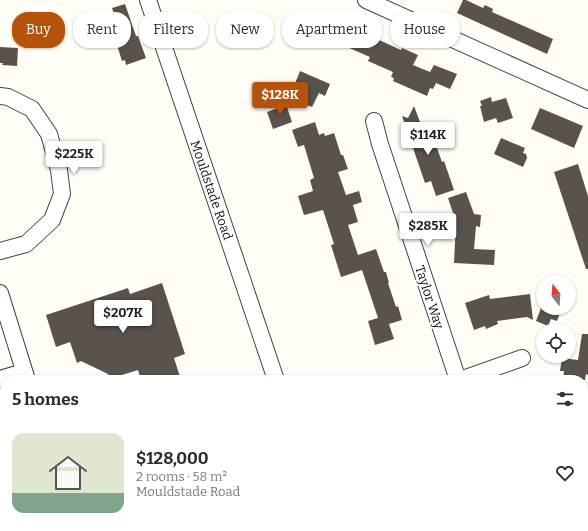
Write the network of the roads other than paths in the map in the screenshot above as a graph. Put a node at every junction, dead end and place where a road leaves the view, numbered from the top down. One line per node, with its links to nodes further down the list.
1 (148, 0): 10 (street, Mouldstade Road)
2 (366, 0): 4 (street)
3 (0, 96): 6 (street)
4 (588, 100)
5 (374, 121): 11 (street, Taylor Way)
6 (0, 251)
7 (0, 293): 9 (street)
8 (522, 358): 12 (street)
9 (26, 375)
10 (274, 375)
11 (457, 375)
12 (473, 375)

